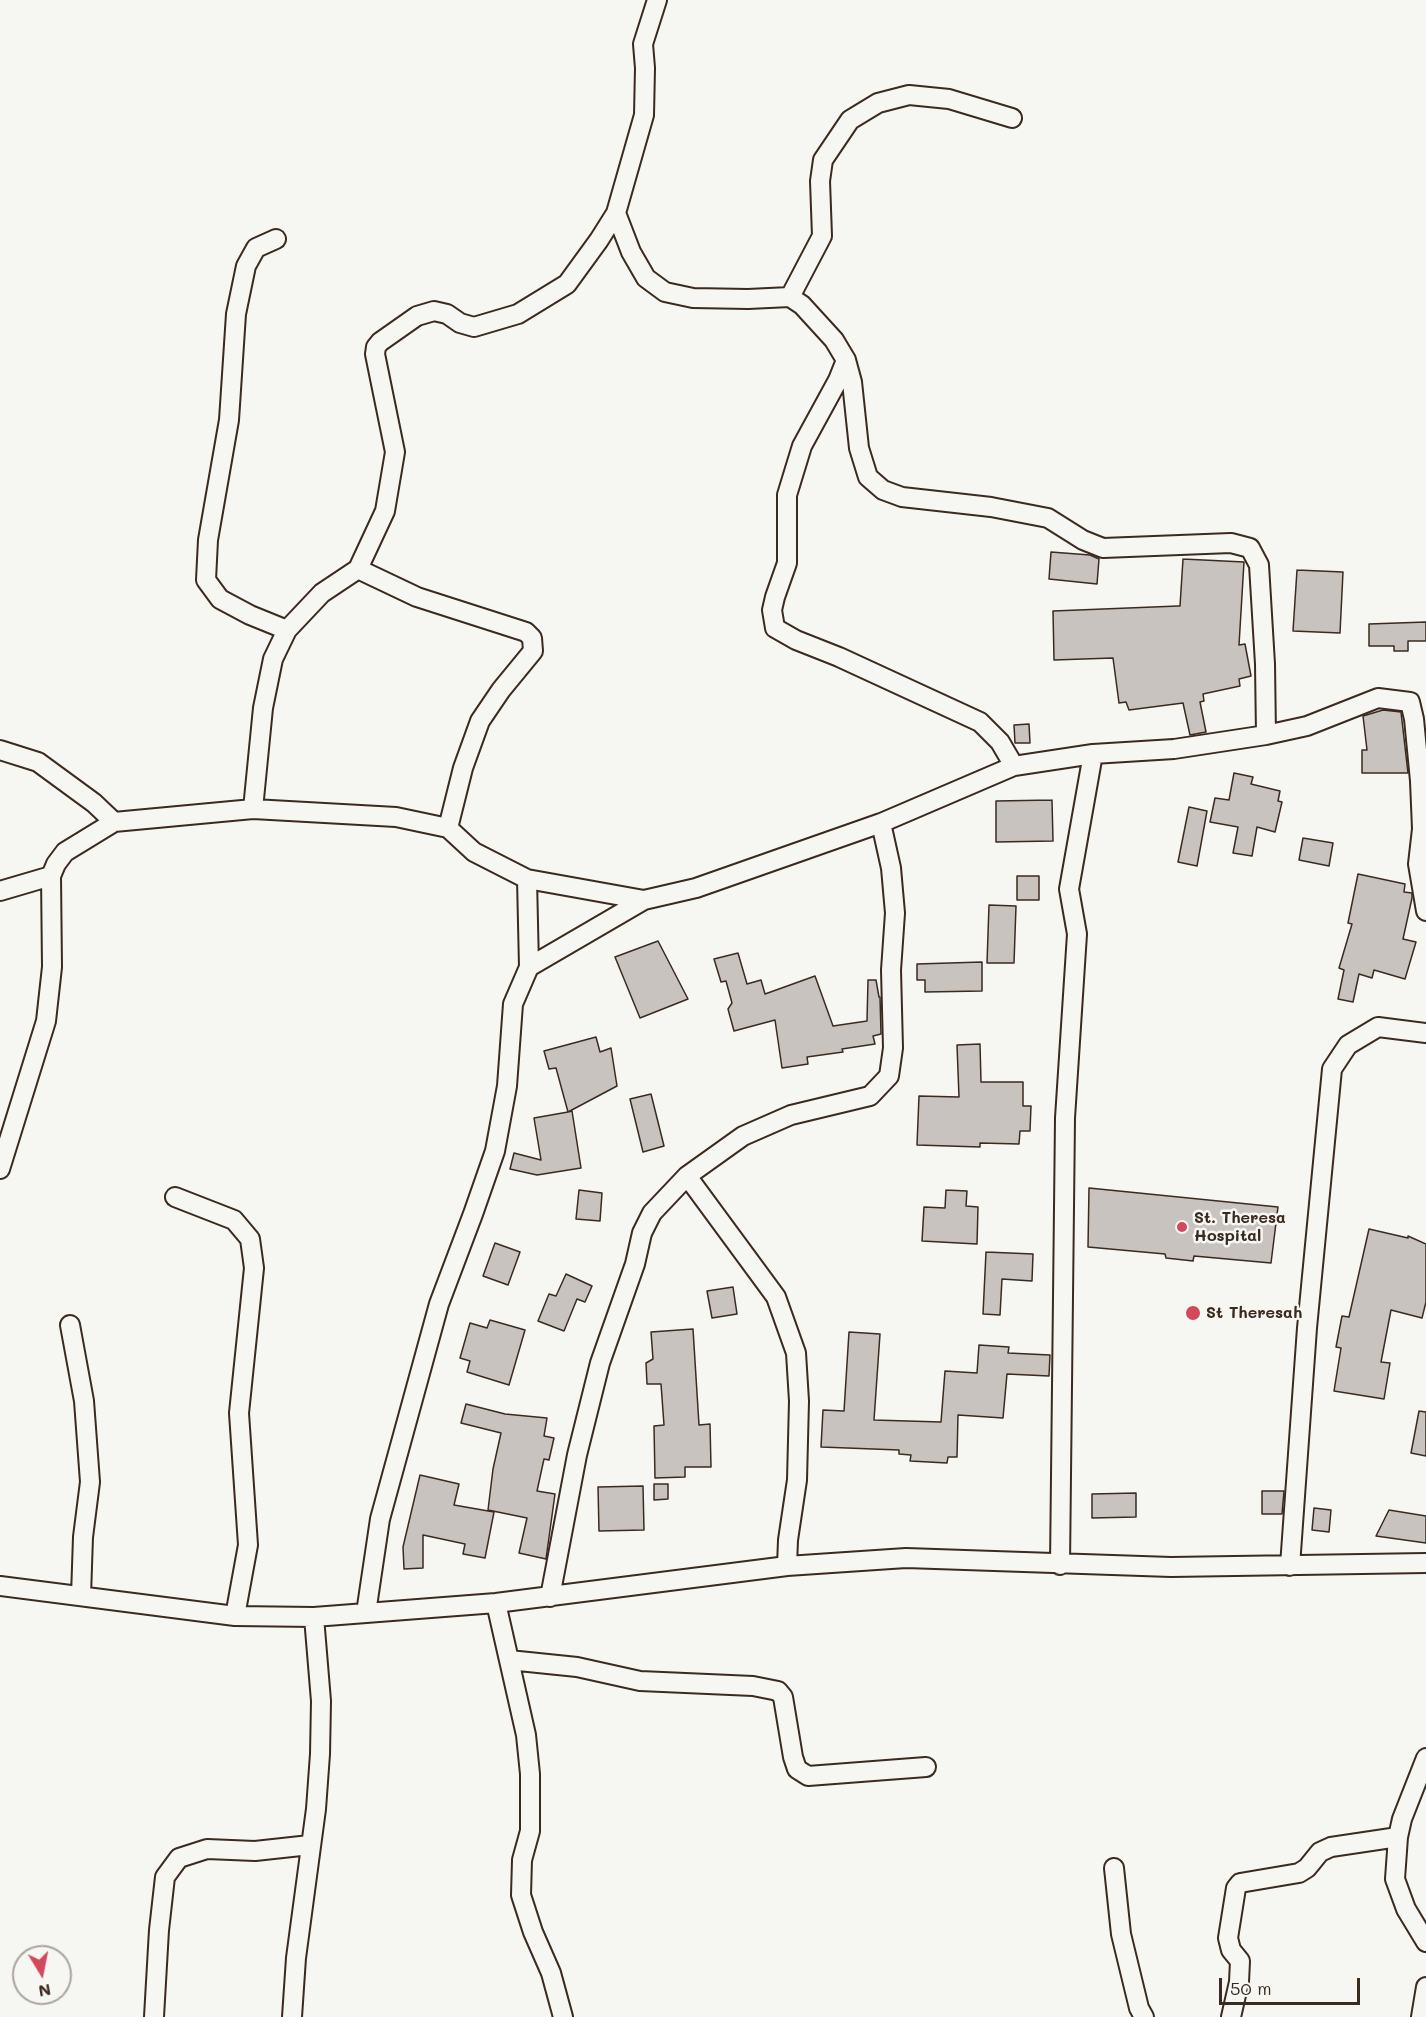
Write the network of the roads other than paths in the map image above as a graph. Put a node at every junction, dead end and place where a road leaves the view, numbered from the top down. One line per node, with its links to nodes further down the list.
1 (657, 0): 3 (street)
2 (1012, 118): 5 (street)
3 (616, 213): 5 (street); 7 (street)
4 (276, 239): 8 (street)
5 (790, 297): 6 (street)
6 (846, 360): 9 (street); 12 (street)
7 (358, 569): 8 (street); 16 (street)
8 (287, 630): 13 (street)
9 (1266, 735): 11 (street); 21 (street)
10 (0, 750): 14 (street)
11 (1093, 754): 12 (street); 29 (street)
12 (1014, 766): 15 (street)
13 (253, 809): 14 (street); 16 (street)
14 (114, 822): 17 (street)
15 (881, 823): 20 (street); 25 (street)
16 (448, 828): 18 (street)
17 (51, 876): 19 (street); 24 (street)
18 (527, 879): 20 (street); 22 (street)
19 (0, 891)
20 (644, 900): 22 (street)
21 (1426, 911)
22 (529, 967): 36 (street)
23 (1426, 1033): 31 (street)
24 (0, 1169)
25 (687, 1176): 30 (street); 34 (street)
26 (175, 1197): 37 (street)
27 (70, 1325): 33 (street)
28 (1426, 1563): 31 (street)
29 (1060, 1565): 30 (street); 31 (street)
30 (787, 1566): 34 (street)
31 (1290, 1566)
32 (0, 1586): 33 (street)
33 (81, 1596): 37 (street)
34 (550, 1597): 35 (street)
35 (496, 1603): 36 (street); 39 (street)
36 (366, 1613): 38 (street)
37 (236, 1616): 38 (street)
38 (314, 1617): 43 (street)
39 (509, 1660): 41 (street); 49 (street)
40 (1426, 1758): 42 (street)
41 (926, 1767)
42 (1398, 1837): 45 (street); 51 (street)
43 (310, 1845): 47 (street); 48 (street)
44 (1114, 1868): 50 (street)
45 (1426, 1942)
46 (1426, 1987): 52 (street)
47 (154, 2017)
48 (292, 2017)
49 (563, 2017)
50 (1144, 2017)
51 (1231, 2017)
52 (1421, 2017)

